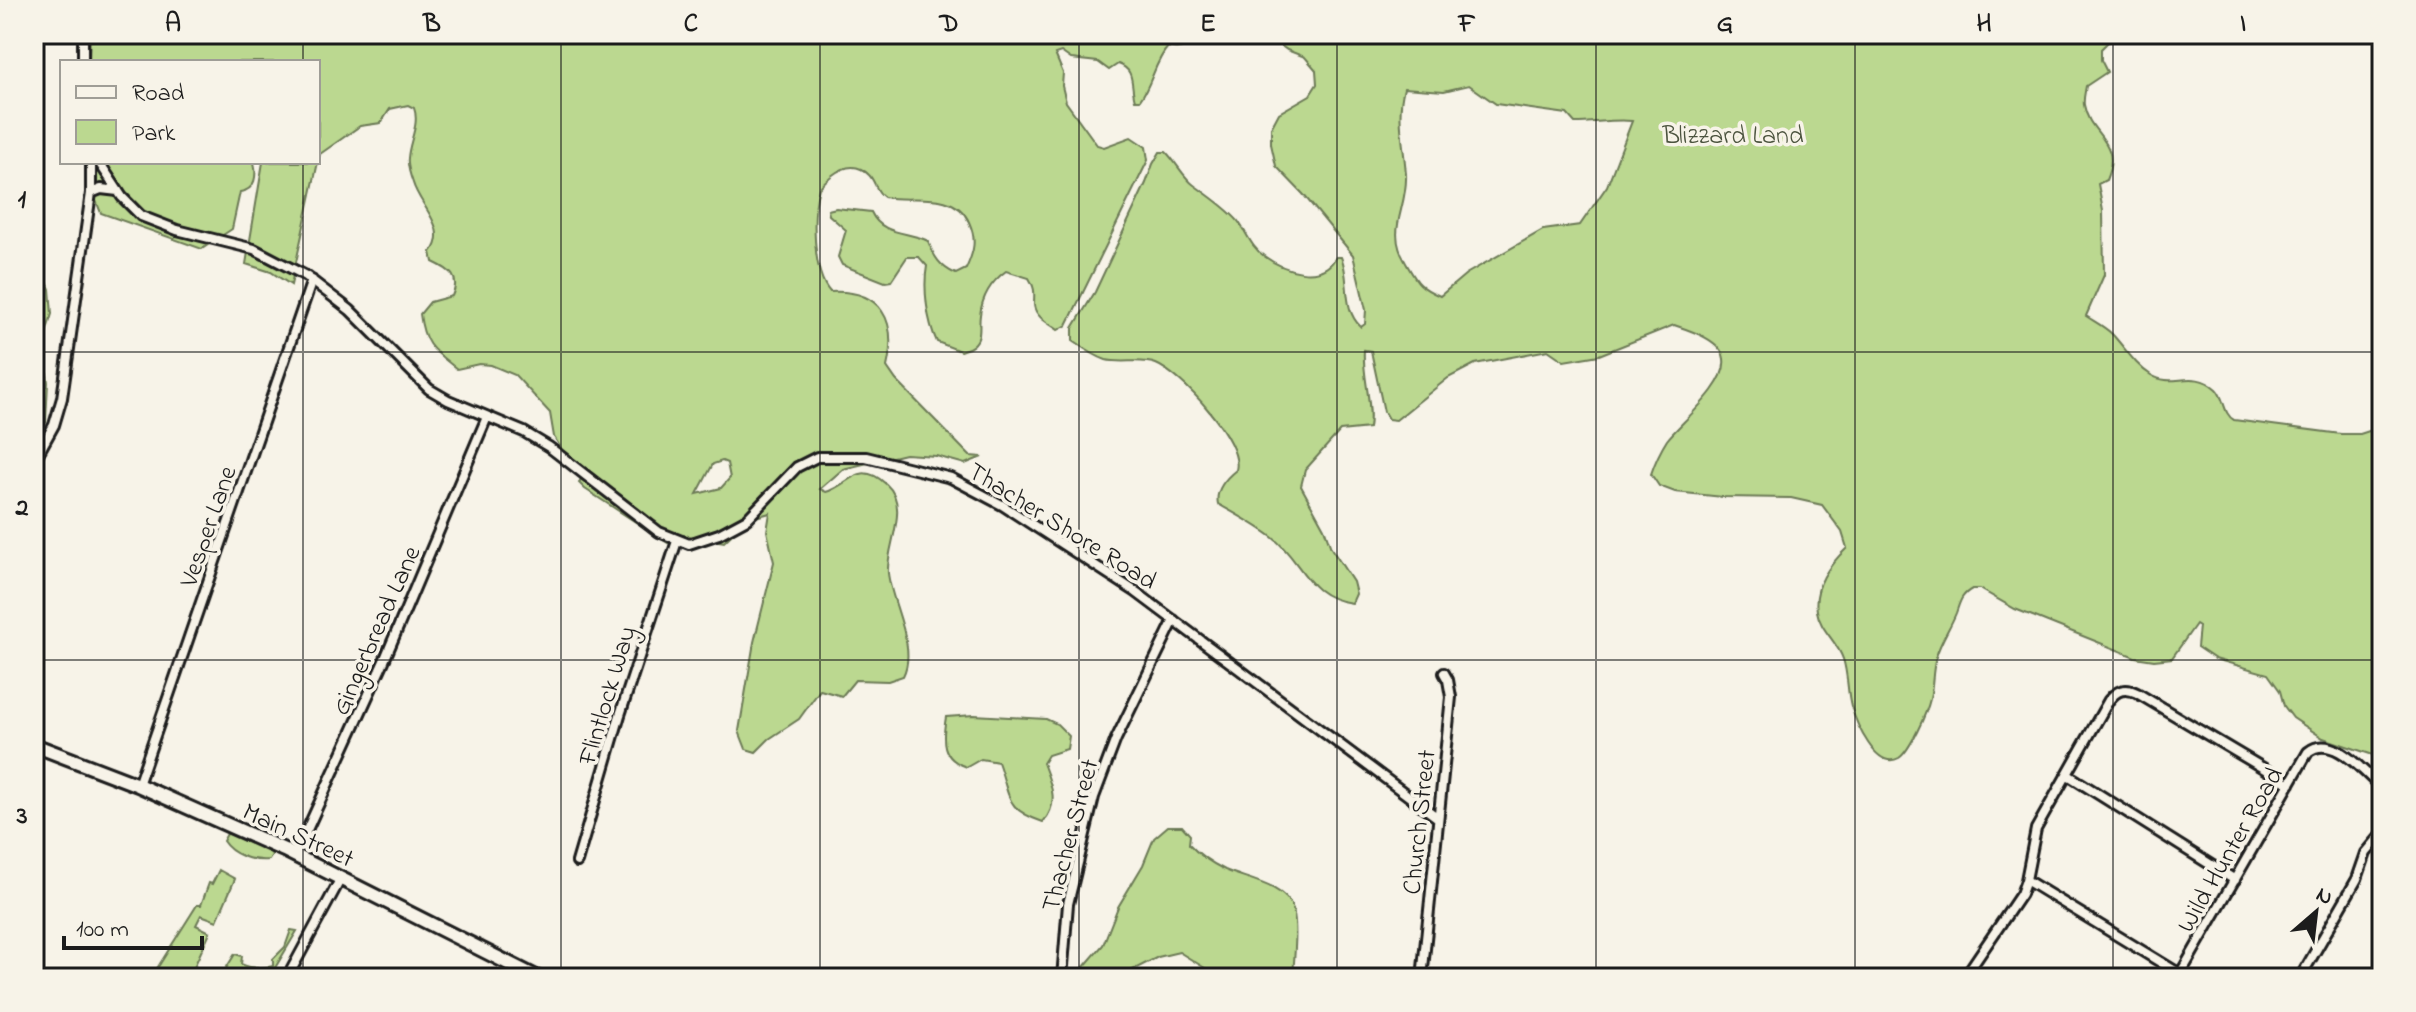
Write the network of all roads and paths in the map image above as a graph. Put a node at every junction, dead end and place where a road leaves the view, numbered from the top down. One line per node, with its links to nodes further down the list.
1 (83, 34): 2 (street)
2 (83, 60)
3 (91, 164): 6 (street)
4 (100, 164): 5 (street)
5 (118, 191): 6 (street); 7 (street)
6 (91, 193): 9 (street)
7 (312, 280): 8 (street); 16 (street, Vesper Lane)
8 (487, 417): 10 (street); 20 (street, Gingerbread Lane)
9 (34, 461)
10 (677, 541): 11 (street, Thacher Shore Road); 21 (street, Flintlock Way)
11 (1174, 620): 18 (street, Thacher Shore Road); 29 (street, Thacher Street)
12 (1444, 673): 18 (street, Church Street)
13 (34, 745): 16 (main road, Main Street)
14 (2068, 775): 15 (street); 23 (street); 24 (street)
15 (2290, 784): 17 (street, Wild Hunter Road); 24 (street, Wild Hunter Road)
16 (138, 785): 20 (main road, Main Street)
17 (2382, 788)
18 (1438, 818): 30 (street, Church Street)
19 (2382, 834): 32 (street)
20 (295, 856): 22 (main road, Main Street)
21 (577, 862)
22 (341, 878): 27 (street); 28 (main road, Main Street)
23 (2026, 880): 25 (street); 26 (street)
24 (2235, 880): 26 (street, Wild Hunter Road)
25 (1966, 975): 31 (street)
26 (2179, 976)
27 (287, 978)
28 (538, 978)
29 (1062, 978)
30 (1422, 978)
31 (1980, 978)
32 (2300, 978)

